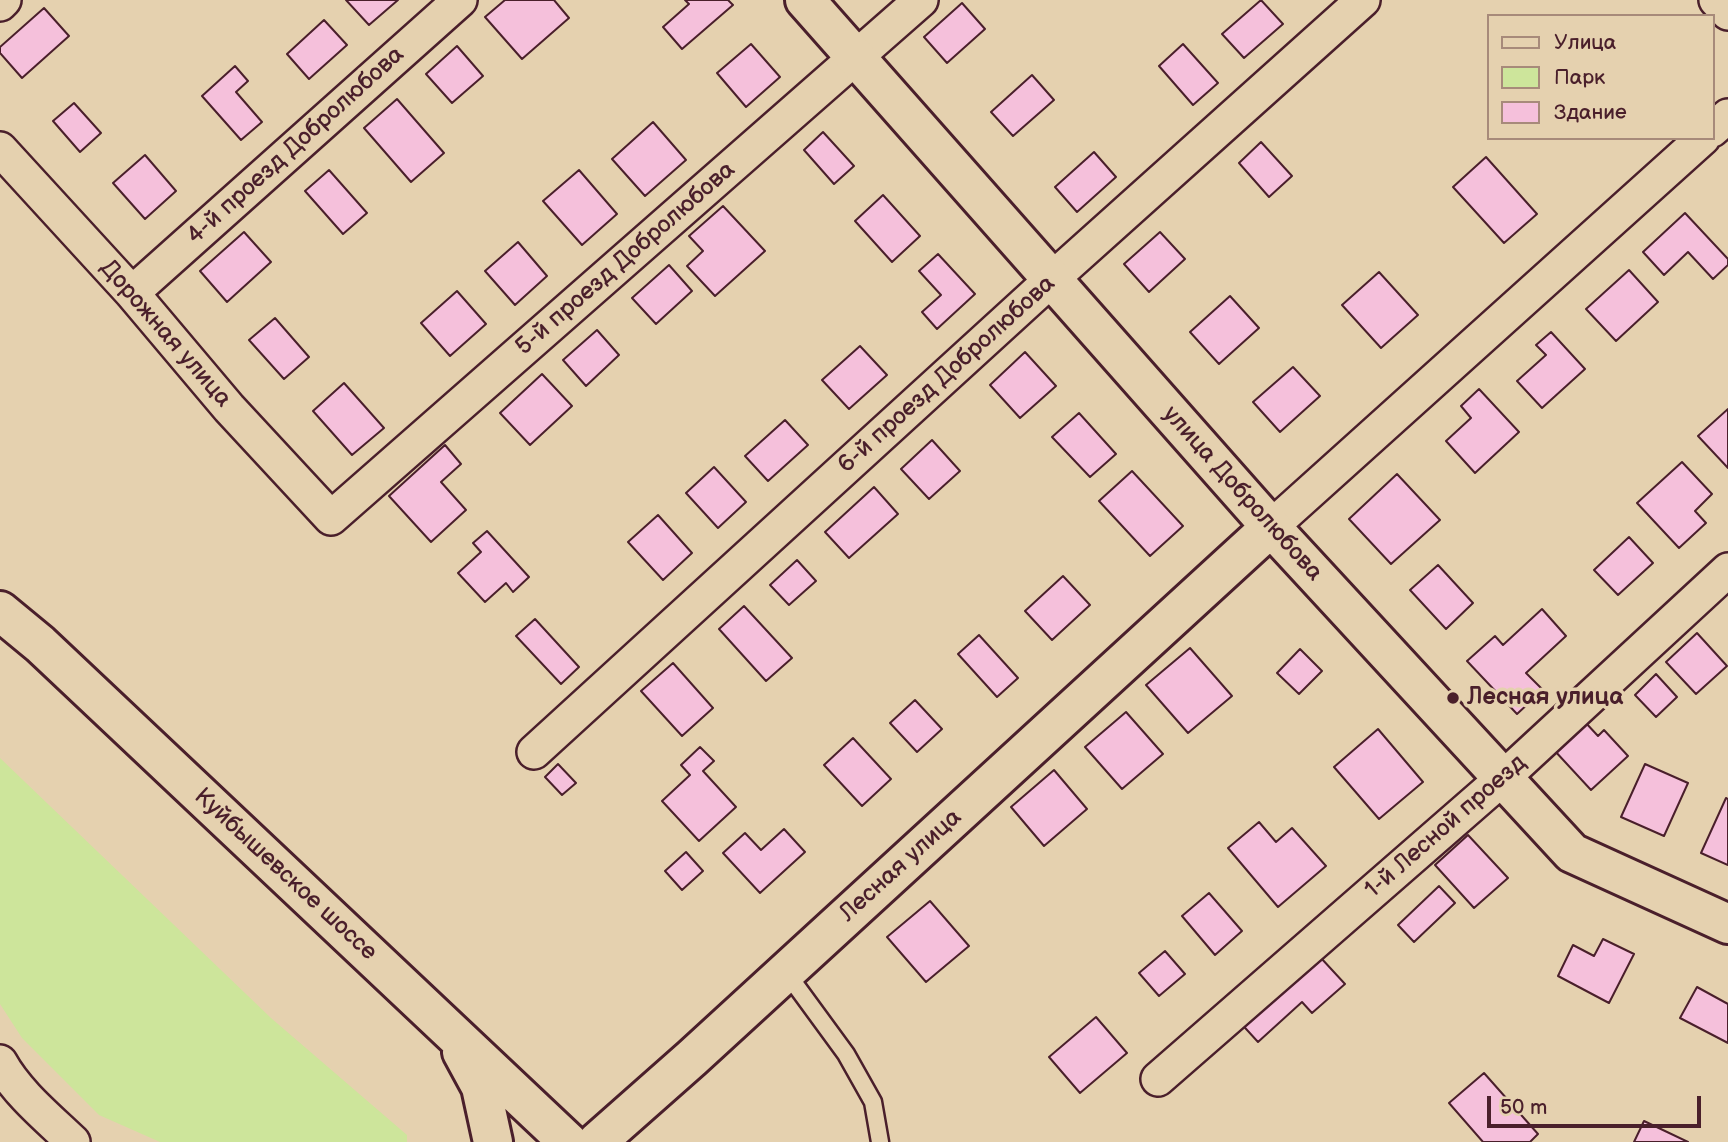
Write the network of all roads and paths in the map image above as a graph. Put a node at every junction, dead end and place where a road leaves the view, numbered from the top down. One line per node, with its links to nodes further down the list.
1 (4, 0): 7 (street)
2 (460, 0): 15 (street, 4-й проезд Добролюбова)
3 (805, 0): 9 (main road, улица Добролюбова)
4 (920, 0): 9 (street, 5-й проезд Добролюбова)
5 (1363, 0): 14 (street, 6-й проезд Добролюбова)
6 (1716, 0): 8 (street)
7 (0, 4)
8 (1728, 13)
9 (856, 57): 14 (main road, улица Добролюбова); 16 (street, 5-й проезд Добролюбова)
10 (1728, 116): 11 (street)
11 (1714, 128)
12 (1701, 140): 17 (street, Лесная улица)
13 (0, 149): 15 (street, Дорожная улица)
14 (1052, 279): 17 (main road, улица Добролюбова); 20 (street, 6-й проезд Добролюбова)
15 (132, 293): 16 (street, Дорожная улица)
16 (331, 518)
17 (1271, 527): 21 (main road, улица Добролюбова); 23 (main road, Лесная улица)
18 (1728, 570): 21 (street, 1-й Лесной проезд)
19 (0, 611): 24 (main road, Куйбышевское шоссе)
20 (534, 752)
21 (1503, 778): 22 (main road, улица Добролюбова); 26 (street, 1-й Лесной проезд)
22 (1728, 924)
23 (785, 972): 30 (main road, Лесная улица); 31 (lane)
24 (448, 1029): 28 (main road); 29 (main road, Куйбышевское шоссе)
25 (0, 1062): 27 (street)
26 (1158, 1079)
27 (73, 1142)
28 (493, 1142)
29 (568, 1142)
30 (597, 1142)
31 (880, 1142)

